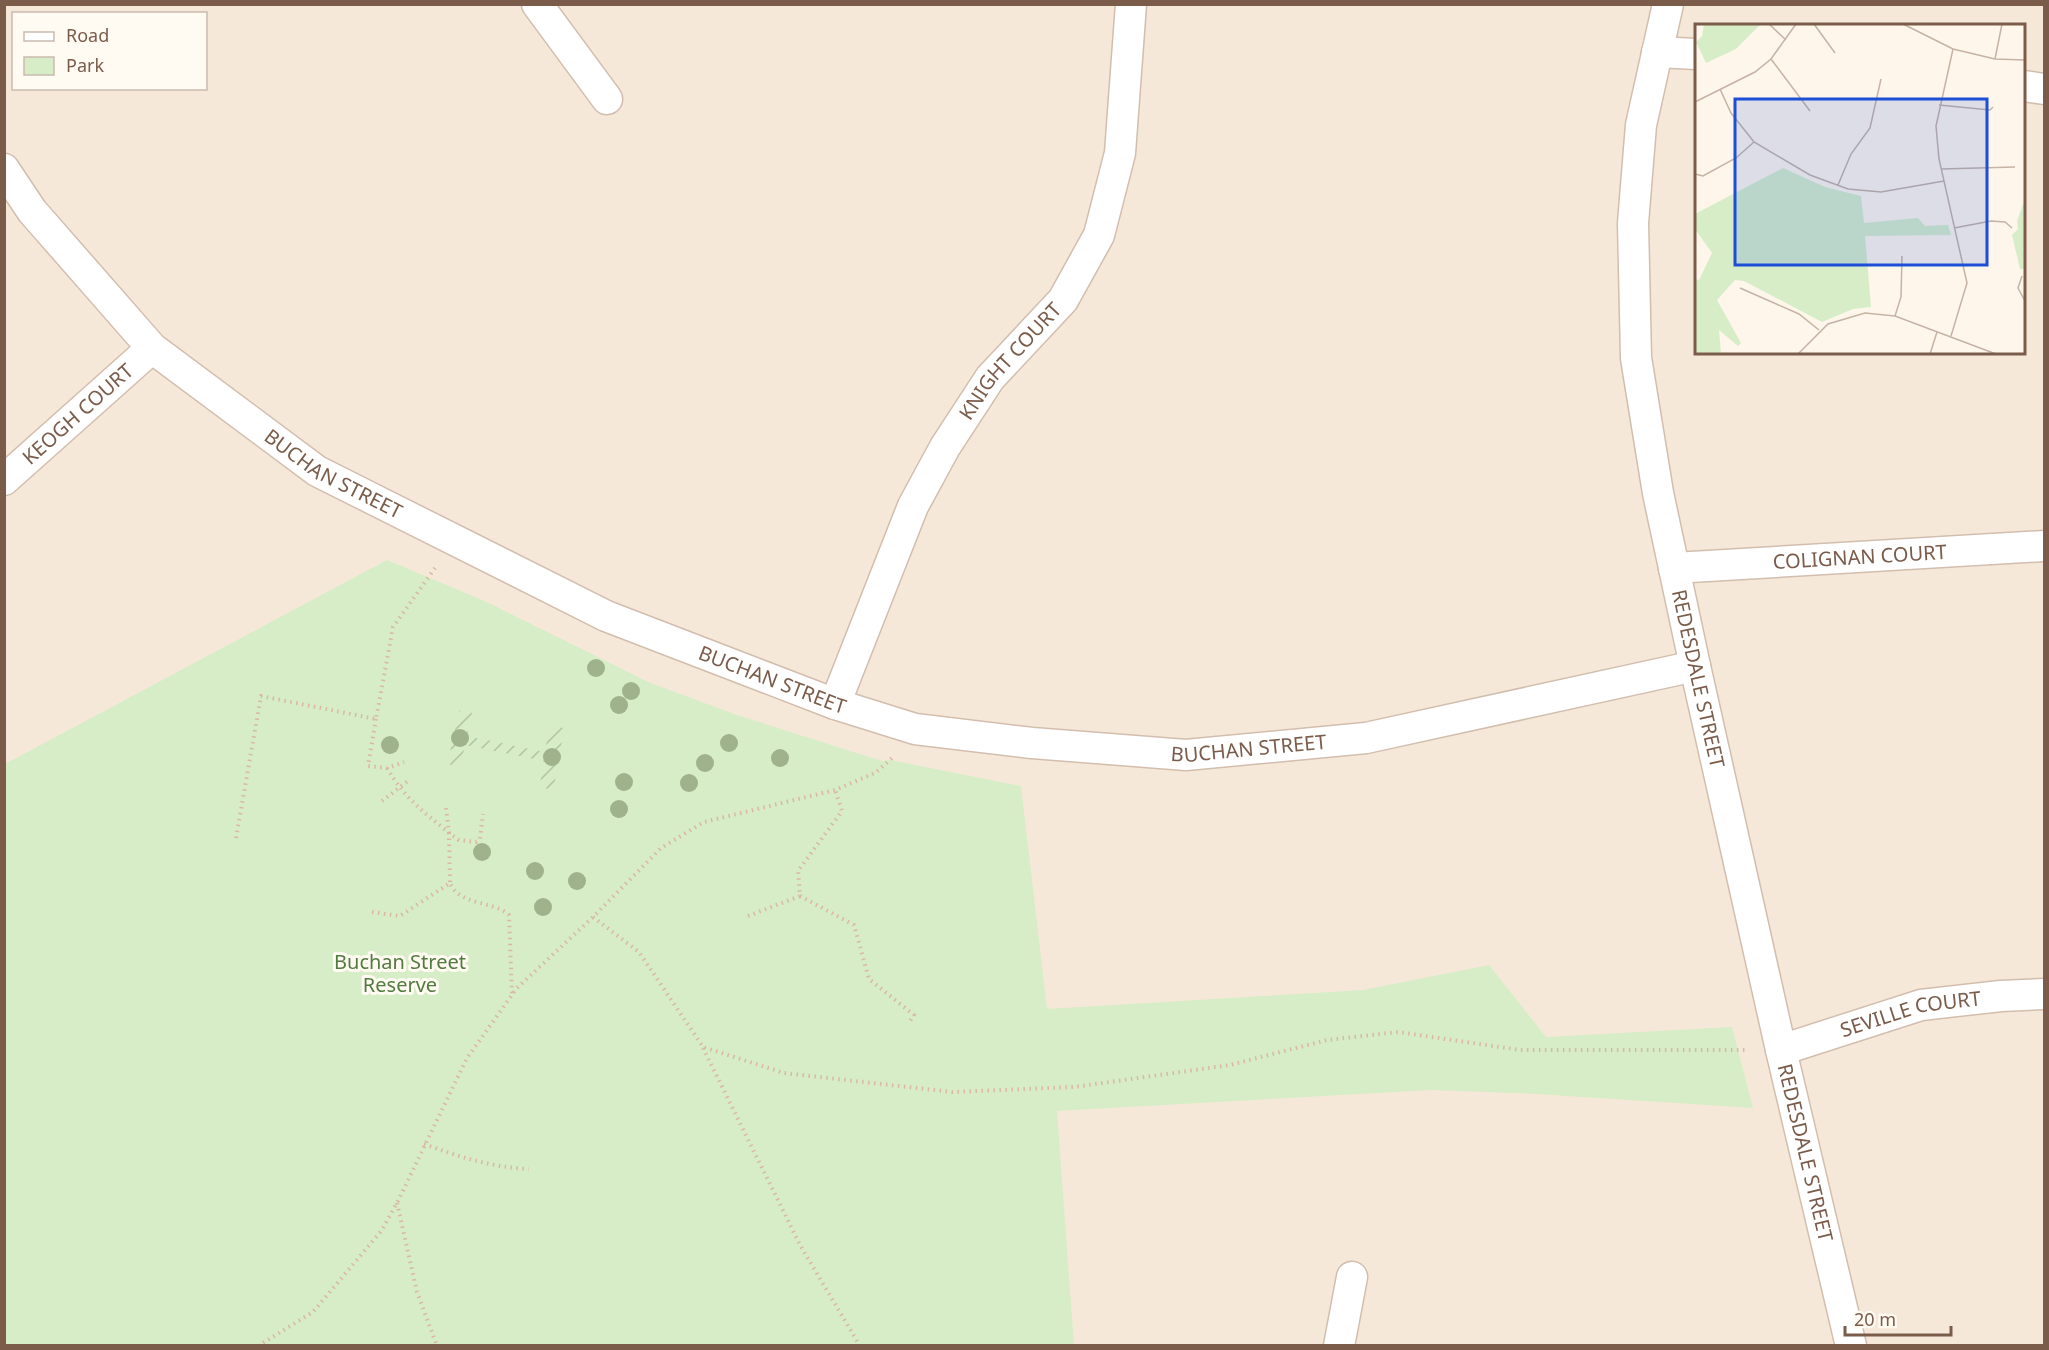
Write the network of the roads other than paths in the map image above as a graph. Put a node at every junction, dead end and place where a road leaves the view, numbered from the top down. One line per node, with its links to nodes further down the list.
1 (537, 4): 8 (street)
2 (1131, 4): 15 (street, KNIGHT COURT)
3 (1668, 4): 4 (street, REDESDALE STREET)
4 (1656, 52): 5 (street); 13 (street, REDESDALE STREET)
5 (1695, 54)
6 (2025, 86): 7 (street)
7 (2044, 89)
8 (607, 99)
9 (4, 169): 10 (street, BUCHAN STREET)
10 (152, 348): 11 (street, KEOGH COURT); 15 (street, BUCHAN STREET)
11 (4, 480)
12 (2044, 546): 13 (street, COLIGNAN COURT)
13 (1674, 568): 14 (street, REDESDALE STREET)
14 (1695, 666): 15 (street, BUCHAN STREET); 17 (street, REDESDALE STREET)
15 (834, 704)
16 (2044, 994): 17 (street, SEVILLE COURT)
17 (1781, 1050): 20 (street, REDESDALE STREET)
18 (1352, 1277): 19 (street)
19 (1339, 1346)
20 (1851, 1346)

